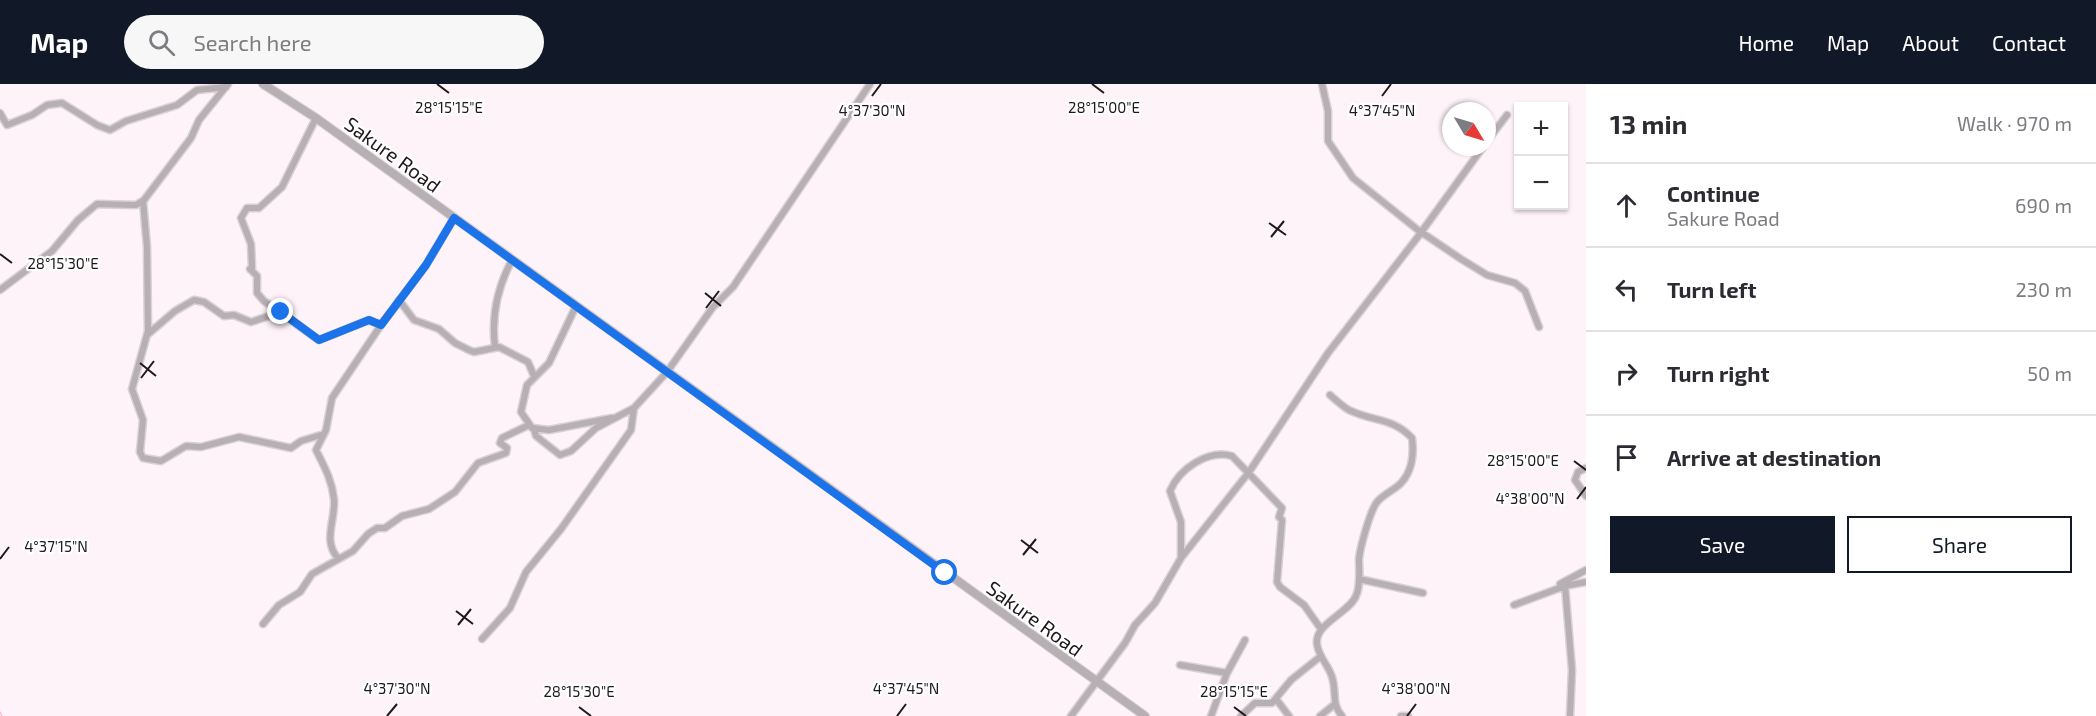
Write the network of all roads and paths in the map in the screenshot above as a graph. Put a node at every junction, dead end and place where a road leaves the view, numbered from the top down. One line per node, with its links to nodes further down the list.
1 (264, 84): 7 (street, Sakure Road)
2 (870, 84): 22 (street)
3 (1322, 84): 12 (street)
4 (227, 85): 5 (street); 10 (street)
5 (0, 113)
6 (1507, 115): 8 (street)
7 (316, 118): 11 (street, Sakure Road); 17 (street)
8 (1496, 129)
9 (1476, 156): 12 (street)
10 (143, 201): 14 (street); 20 (street)
11 (454, 218): 13 (street, Sakure Road); 15 (street)
12 (1422, 231): 19 (street); 30 (street)
13 (512, 260): 16 (street, Sakure Road); 21 (street)
14 (0, 290)
15 (399, 300): 18 (street); 21 (street)
16 (576, 306): 22 (street, Sakure Road); 23 (street)
17 (281, 312): 18 (street); 20 (street)
18 (381, 325): 28 (street)
19 (1539, 327)
20 (147, 335): 28 (street)
21 (495, 347): 23 (street)
22 (667, 372): 25 (street); 48 (street, Sakure Road)
23 (534, 376): 27 (street)
24 (1330, 396): 35 (street)
25 (634, 408): 26 (street); 43 (street)
26 (612, 418): 27 (street); 27 (street)
27 (532, 427): 32 (street)
28 (324, 434): 32 (street)
29 (1586, 468): 31 (street)
30 (1249, 472): 33 (street); 33 (street); 42 (street)
31 (1586, 496)
32 (338, 558): 41 (street)
33 (1181, 558): 48 (street)
34 (1586, 570): 39 (street)
35 (1359, 579): 38 (street); 42 (street)
36 (1586, 582): 37 (street)
37 (1565, 586): 39 (street); 60 (street)
38 (1423, 593)
39 (1545, 593): 40 (street)
40 (1514, 605)
41 (263, 624)
42 (1321, 629): 45 (street)
43 (482, 639)
44 (1245, 640): 47 (street)
45 (1321, 656): 49 (street); 50 (street)
46 (1180, 664): 47 (street)
47 (1227, 673): 53 (street)
48 (1096, 682): 51 (street); 52 (street, Sakure Road)
49 (1276, 699): 54 (street); 55 (street)
50 (1335, 704): 56 (street); 57 (street)
51 (1071, 716)
52 (1145, 716)
53 (1211, 716)
54 (1241, 716)
55 (1289, 716)
56 (1320, 716)
57 (1342, 716)
58 (1401, 716): 59 (street)
59 (1408, 716)
60 (1570, 716)

